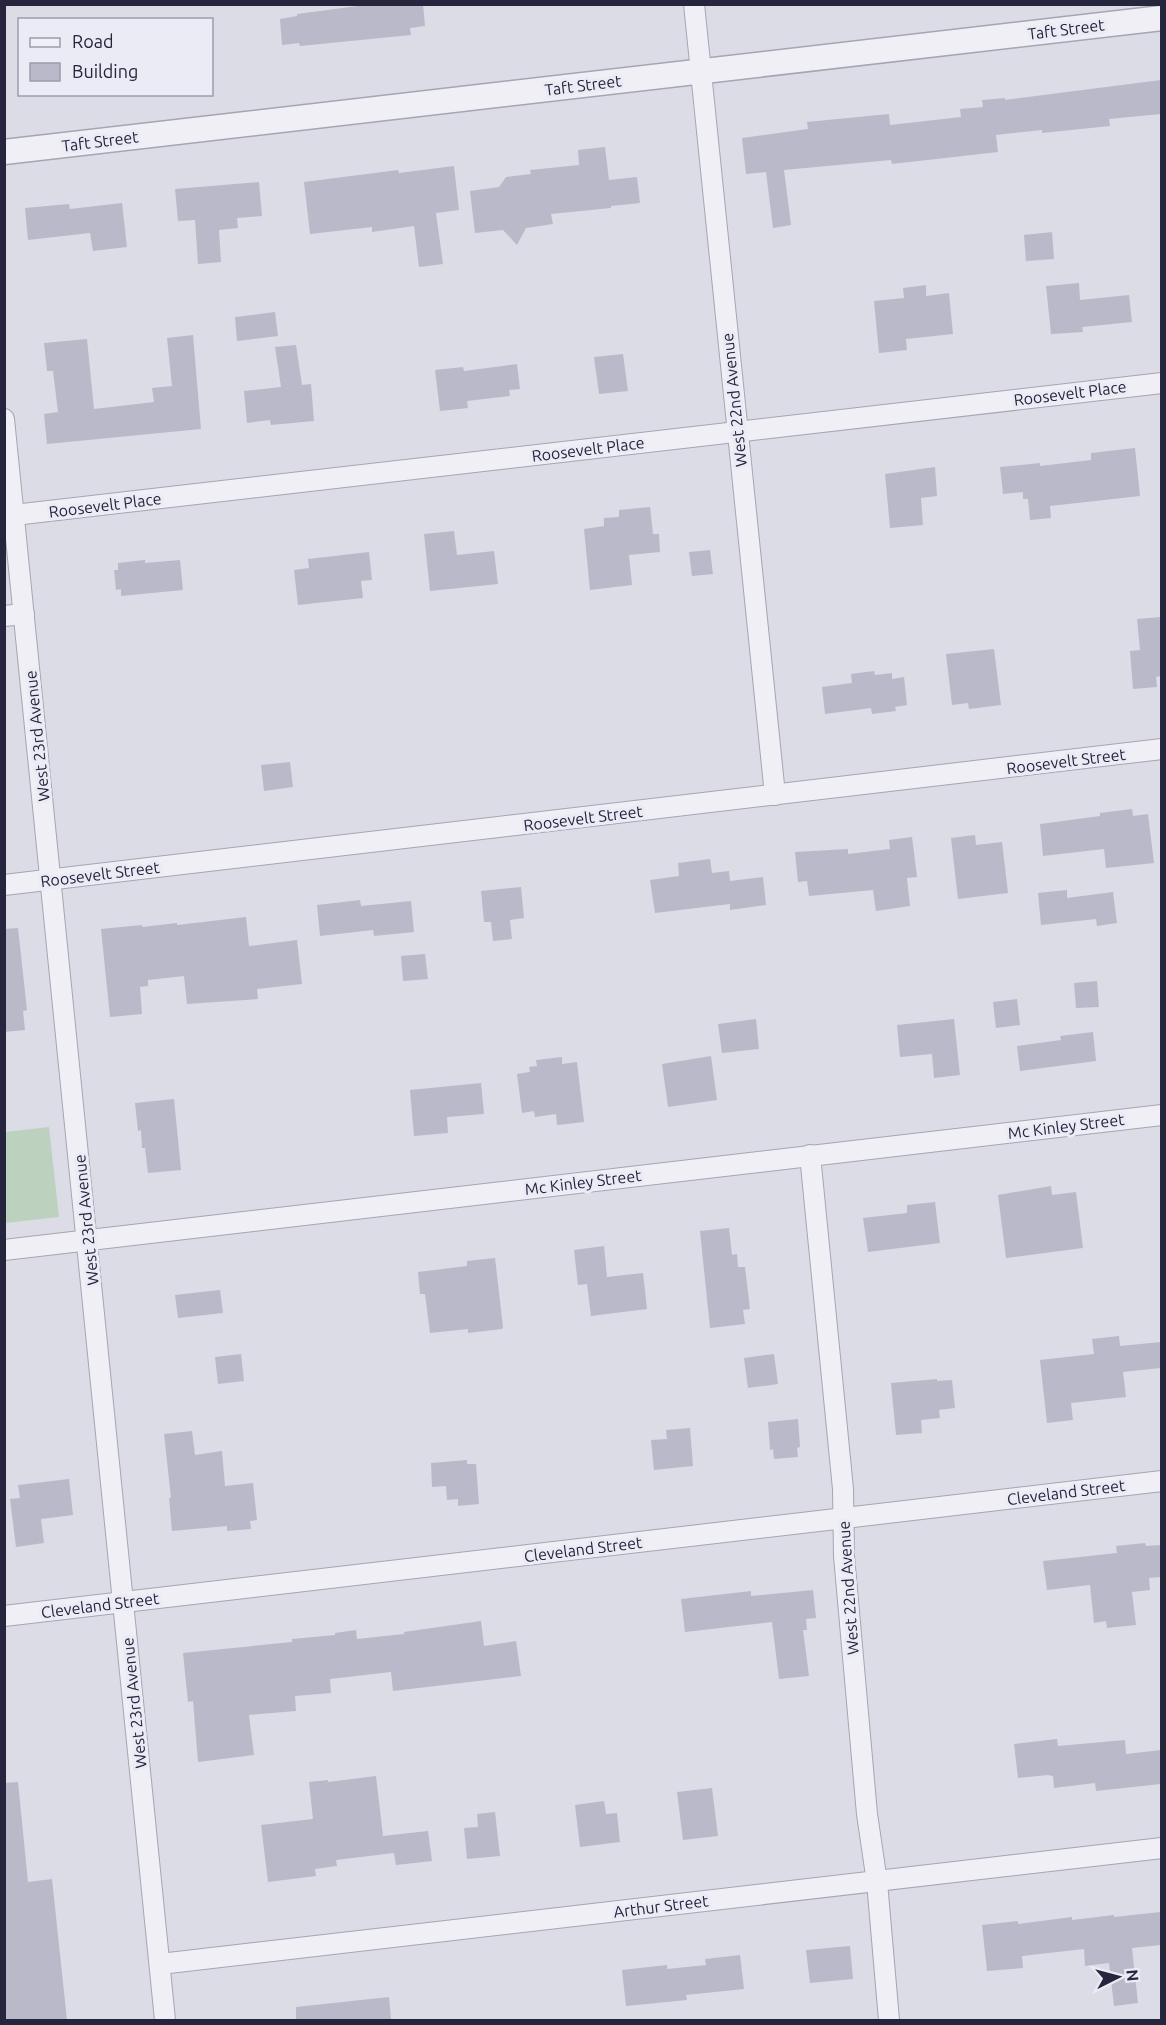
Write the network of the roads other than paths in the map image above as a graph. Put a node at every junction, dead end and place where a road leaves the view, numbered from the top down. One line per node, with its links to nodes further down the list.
1 (694, 4): 3 (street, West 22nd Avenue)
2 (1161, 18): 3 (street, Taft Street)
3 (701, 71): 4 (street, Taft Street); 7 (street, West 22nd Avenue)
4 (4, 152)
5 (1161, 383): 7 (street, Roosevelt Place)
6 (4, 419): 8 (street, West 23rd Avenue)
7 (737, 431): 8 (street, Roosevelt Place); 11 (street, West 22nd Avenue)
8 (14, 515): 9 (street, West 23rd Avenue)
9 (14, 615): 12 (street, West 23rd Avenue)
10 (1161, 749): 11 (street, Roosevelt Street)
11 (775, 795): 12 (street, Roosevelt Street)
12 (52, 880): 13 (street, Roosevelt Street); 16 (street, West 23rd Avenue)
13 (4, 885)
14 (1161, 1115): 15 (street, Mc Kinley Street)
15 (810, 1155): 16 (street, Mc Kinley Street); 19 (street, West 22nd Avenue)
16 (88, 1240): 17 (street, Mc Kinley Street); 20 (street, West 23rd Avenue)
17 (4, 1250)
18 (1161, 1481): 19 (street, Cleveland Street)
19 (843, 1519): 20 (street, Cleveland Street); 23 (street, West 22nd Avenue)
20 (124, 1603): 21 (street, Cleveland Street); 24 (street, West 23rd Avenue)
21 (4, 1616)
22 (1161, 1848): 23 (street, Arthur Street)
23 (877, 1882): 24 (street, Arthur Street); 26 (street, West 22nd Avenue)
24 (160, 1964): 25 (street, West 23rd Avenue)
25 (165, 2020)
26 (890, 2020)

